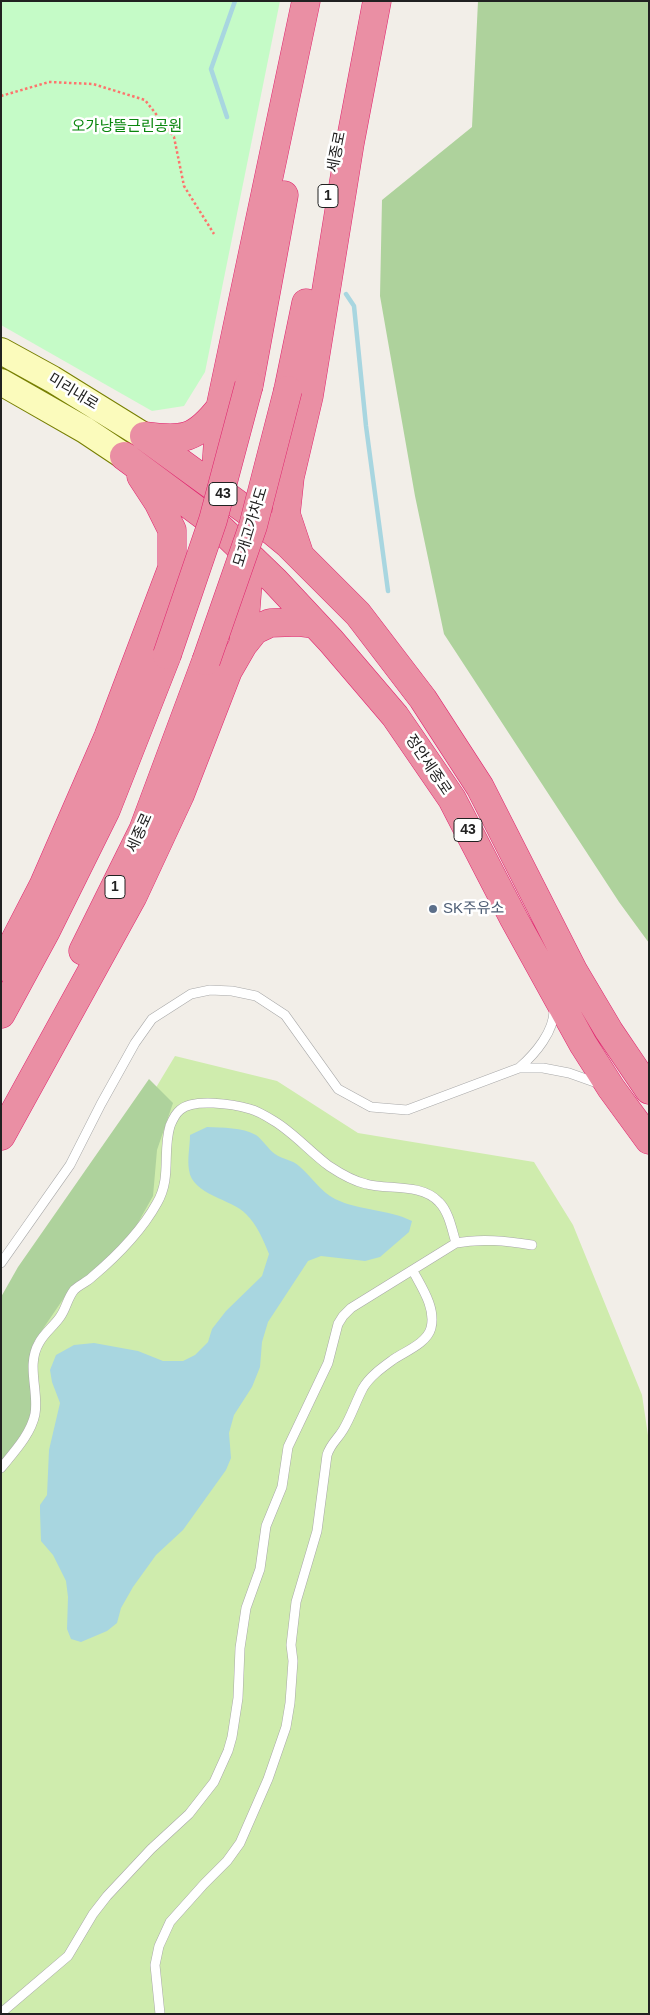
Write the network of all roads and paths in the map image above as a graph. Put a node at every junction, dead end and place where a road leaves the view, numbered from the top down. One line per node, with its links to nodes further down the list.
1 (306, 1): 10 (highway)
2 (320, 1): 24 (highway, bridge)
3 (365, 1): 9 (highway, 세종로 / 1)
4 (377, 1): 13 (highway)
5 (1, 96): 6 (path)
6 (214, 234)
7 (1, 350): 11 (main road, 미리내로)
8 (1, 382): 12 (main road, 미리내로)
9 (288, 390): 21 (highway, 모개고가차도 / 1, bridge)
10 (220, 408): 11 (highway); 14 (highway)
11 (144, 436): 14 (highway, 정안세종로 / 43)
12 (124, 456): 15 (highway, 정안세종로 / 43); 18 (highway)
13 (290, 477): 15 (highway); 17 (highway)
14 (224, 495): 15 (highway, 정안세종로 / 43)
15 (235, 521): 16 (highway, 정안세종로 / 43); 17 (highway, 정안세종로 / 43); 18 (highway)
16 (242, 550): 19 (highway, 정안세종로 / 43); 20 (highway)
17 (299, 555): 27 (highway, 정안세종로 / 43)
18 (172, 568): 22 (highway)
19 (315, 624): 20 (highway); 23 (highway, 정안세종로 / 43)
20 (243, 645): 29 (highway)
21 (206, 661): 28 (highway, 세종로 / 1)
22 (1, 967)
23 (554, 993): 25 (lane); 26 (highway, 정안세종로 / 43)
24 (1, 1014)
25 (518, 1068): 26 (lane); 33 (lane)
26 (611, 1088): 30 (highway, 정안세종로 / 43)
27 (649, 1090)
28 (1, 1102)
29 (1, 1136)
30 (649, 1140)
31 (456, 1243): 32 (lane); 34 (lane); 35 (lane)
32 (532, 1246)
33 (1, 1263)
34 (413, 1271): 36 (lane); 37 (lane)
35 (1, 1468)
36 (1, 2013)
37 (160, 2014)

